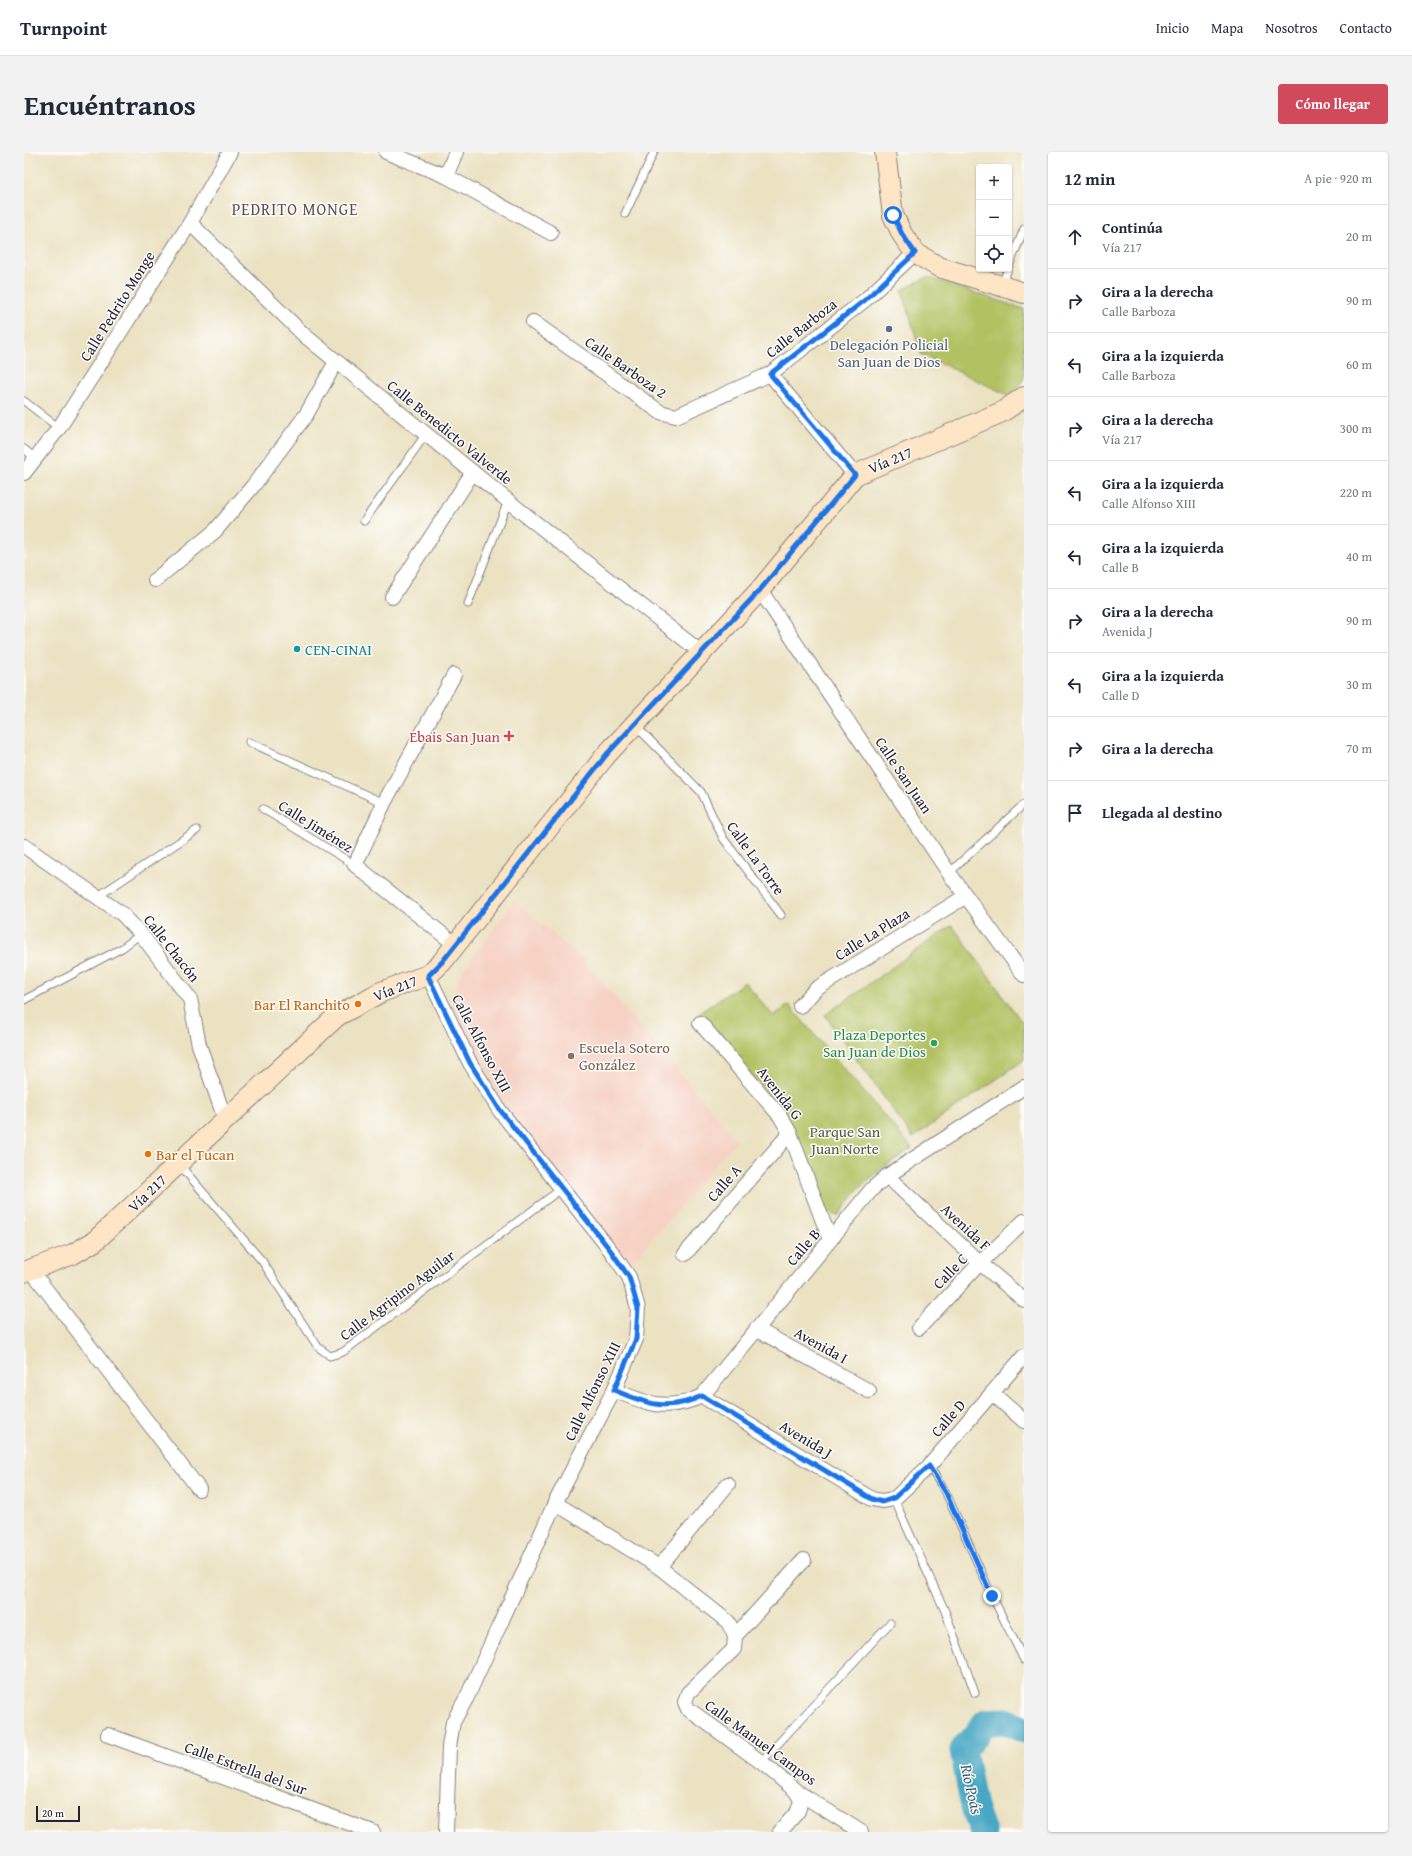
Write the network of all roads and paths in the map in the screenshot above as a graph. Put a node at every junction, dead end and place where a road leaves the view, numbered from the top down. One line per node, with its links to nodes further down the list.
1 (230, 152): 8 (street, Calle Pedrito Monge)
2 (386, 152): 6 (street)
3 (456, 152): 6 (street)
4 (654, 152): 7 (lane)
5 (885, 152): 11 (main road)
6 (446, 176): 10 (street)
7 (625, 214)
8 (190, 223): 16 (street, Calle Benedicto Valverde); 20 (street, Calle Pedrito Monge)
9 (1024, 229): 12 (lane)
10 (550, 233)
11 (915, 253): 13 (main road); 17 (street, Calle Barboza)
12 (1012, 259)
13 (1004, 277): 14 (main road)
14 (1024, 293)
15 (534, 322): 17 (street, Calle Barboza 2)
16 (336, 362): 21 (street, Calle Benedicto Valverde); 29 (street)
17 (770, 374): 26 (street, Calle Barboza)
18 (1024, 397): 26 (main road, Vía 217)
19 (24, 401): 20 (lane)
20 (59, 428): 23 (street, Calle Pedrito Monge)
21 (426, 434): 24 (street, Calle Benedicto Valverde); 28 (lane)
22 (24, 449): 23 (lane)
23 (35, 458): 25 (street, Calle Pedrito Monge)
24 (473, 472): 27 (street, Calle Benedicto Valverde); 31 (street)
25 (24, 473)
26 (855, 475): 30 (main road, Vía 217)
27 (508, 501): 32 (lane); 33 (street, Calle Benedicto Valverde)
28 (364, 521)
29 (155, 580)
30 (760, 590): 33 (main road, Vía 217); 43 (street, Calle San Juan)
31 (392, 597)
32 (468, 604)
33 (702, 653): 35 (main road, Vía 217)
34 (454, 675): 37 (street)
35 (634, 724): 46 (lane, Calle La Torre); 48 (main road, Vía 217)
36 (249, 742): 37 (lane)
37 (384, 803): 42 (street)
38 (1024, 804): 43 (lane)
39 (263, 809): 42 (lane, Calle Jiménez)
40 (197, 830): 45 (lane)
41 (24, 846): 45 (street, Calle Chacón)
42 (354, 865): 48 (street)
43 (949, 873): 44 (street, Calle San Juan)
44 (966, 896): 49 (street, Calle San Juan); 52 (street, Calle La Plaza)
45 (97, 897): 47 (street, Calle Chacón)
46 (781, 915)
47 (141, 934): 51 (lane); 55 (street, Calle Chacón)
48 (456, 944): 50 (main road, Vía 217)
49 (1024, 975)
50 (428, 976): 55 (main road, Vía 217); 59 (street, Calle Alfonso XIII)
51 (24, 1000)
52 (800, 1006)
53 (700, 1023): 56 (street, Avenida G)
54 (1024, 1087): 58 (street, Calle B)
55 (225, 1119): 57 (main road, Vía 217)
56 (790, 1133): 61 (street, Avenida G); 62 (street, Calle A)
57 (178, 1163): 59 (lane, Calle Agripino Aguilar); 64 (main road, Vía 217)
58 (887, 1176): 61 (street, Calle B); 63 (street, Avenida F)
59 (560, 1189): 69 (street, Calle Alfonso XIII)
60 (1024, 1221): 63 (street, Calle C)
61 (830, 1240): 67 (street, Calle B)
62 (685, 1254)
63 (980, 1263): 65 (street, Avenida F); 66 (street, Calle C)
64 (27, 1271): 76 (street)
65 (1024, 1300)
66 (919, 1328)
67 (756, 1329): 70 (street, Avenida I); 72 (street, Calle B)
68 (1024, 1356): 71 (street, Calle D)
69 (614, 1390): 72 (street); 78 (street, Calle Alfonso XIII)
70 (869, 1391)
71 (992, 1393): 73 (street); 74 (street, Calle D)
72 (702, 1396): 77 (street, Avenida J)
73 (1024, 1421)
74 (929, 1466): 77 (street, Calle D); 83 (lane)
75 (728, 1484): 80 (street)
76 (199, 1489)
77 (894, 1498): 84 (lane)
78 (555, 1503): 80 (street); 89 (street, Calle Alfonso XIII)
79 (804, 1560): 82 (street)
80 (659, 1567): 82 (street)
81 (890, 1623): 86 (lane)
82 (735, 1636): 86 (street, Calle Manuel Campos)
83 (1024, 1660)
84 (975, 1693)
85 (108, 1735): 88 (street, Calle Estrella del Sur)
86 (761, 1762): 87 (street, Calle Manuel Campos)
87 (796, 1791): 90 (street); 91 (street, Calle Manuel Campos)
88 (373, 1832)
89 (446, 1832)
90 (780, 1832)
91 (861, 1832)

